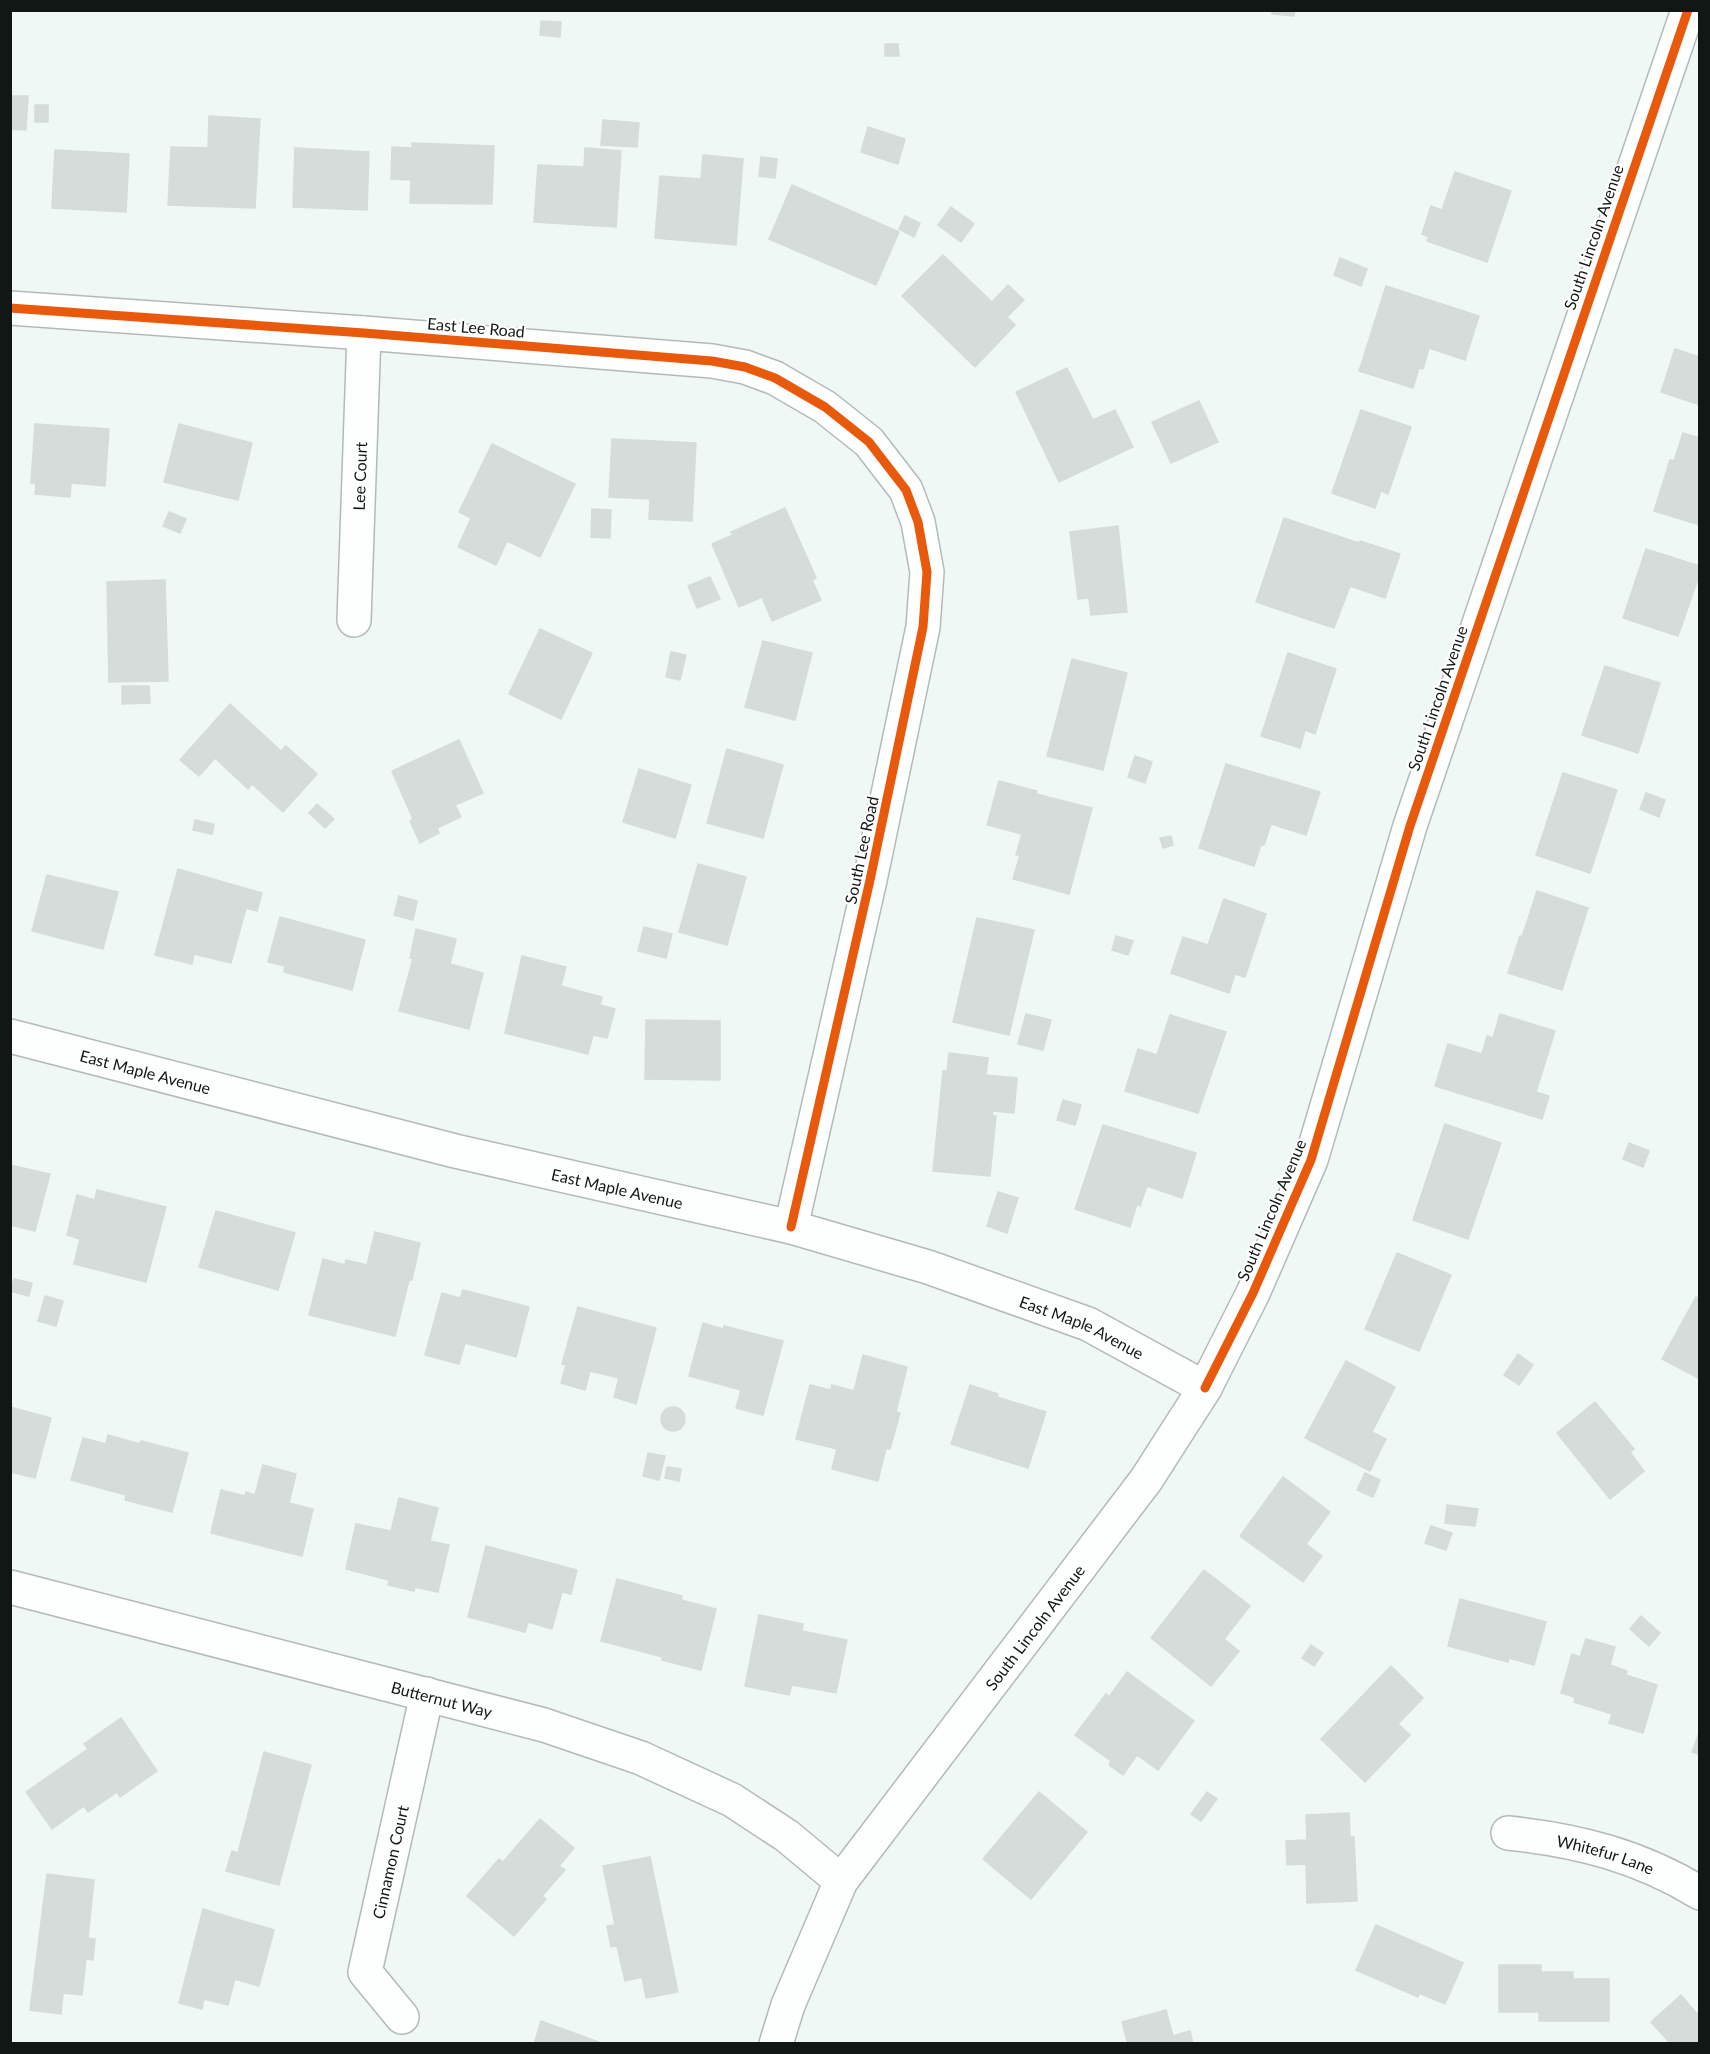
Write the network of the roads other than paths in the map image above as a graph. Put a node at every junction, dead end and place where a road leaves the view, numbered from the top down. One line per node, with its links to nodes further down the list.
1 (1688, 10): 8 (street, South Lincoln Avenue)
2 (10, 308): 3 (street, East Lee Road)
3 (364, 333): 4 (street, East Lee Road); 5 (street, Lee Court)
4 (899, 481): 7 (street, South Lee Road)
5 (354, 620)
6 (10, 1036): 7 (street, East Maple Avenue)
7 (791, 1227): 8 (street, East Maple Avenue)
8 (1205, 1389): 12 (street, South Lincoln Avenue)
9 (10, 1587): 10 (street, Butternut Way)
10 (427, 1694): 12 (street, Butternut Way); 14 (street, Cinnamon Court)
11 (1508, 1833): 13 (street, Whitefur Lane)
12 (841, 1881): 15 (street, South Lincoln Avenue)
13 (1700, 1893)
14 (402, 2017)
15 (776, 2043)

